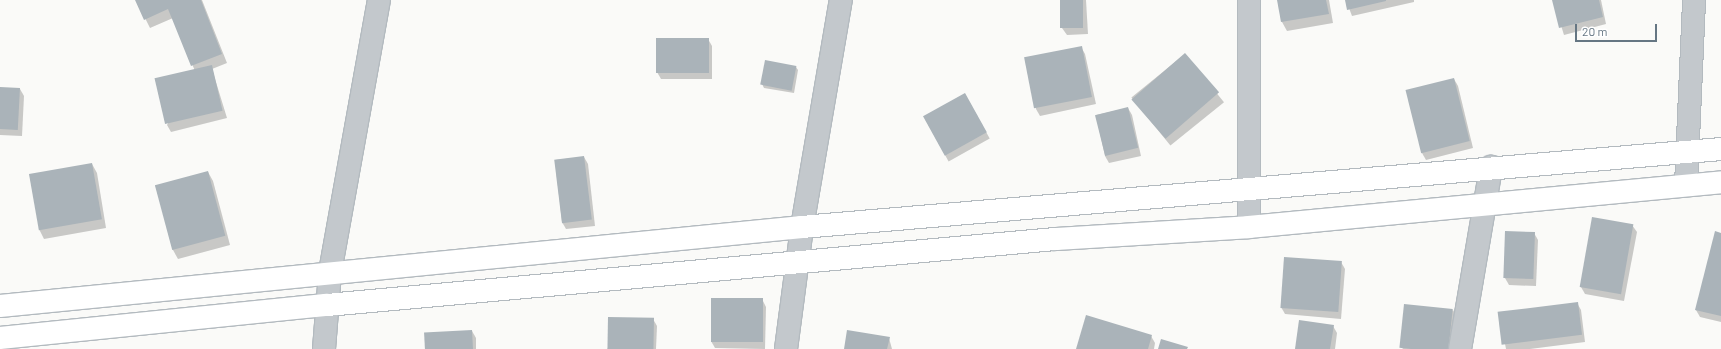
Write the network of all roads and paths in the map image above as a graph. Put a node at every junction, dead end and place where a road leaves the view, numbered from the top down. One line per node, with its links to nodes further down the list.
1 (379, 0): 15 (street)
2 (841, 0): 12 (street)
3 (1248, 0): 10 (street)
4 (1694, 0): 6 (street)
5 (1721, 149): 6 (main road)
6 (1690, 152): 7 (main road); 9 (street)
7 (1491, 167): 10 (main road); 11 (street)
8 (1721, 182): 9 (main road)
9 (1686, 185): 11 (main road)
10 (1251, 189): 12 (main road); 13 (street)
11 (1486, 203): 13 (main road); 21 (street)
12 (802, 227): 14 (street); 15 (main road)
13 (1249, 227): 14 (main road)
14 (796, 263): 16 (main road); 20 (street)
15 (330, 272): 16 (street); 17 (main road)
16 (327, 305): 18 (main road); 19 (street)
17 (0, 306)
18 (0, 338)
19 (324, 349)
20 (786, 349)
21 (1460, 349)

